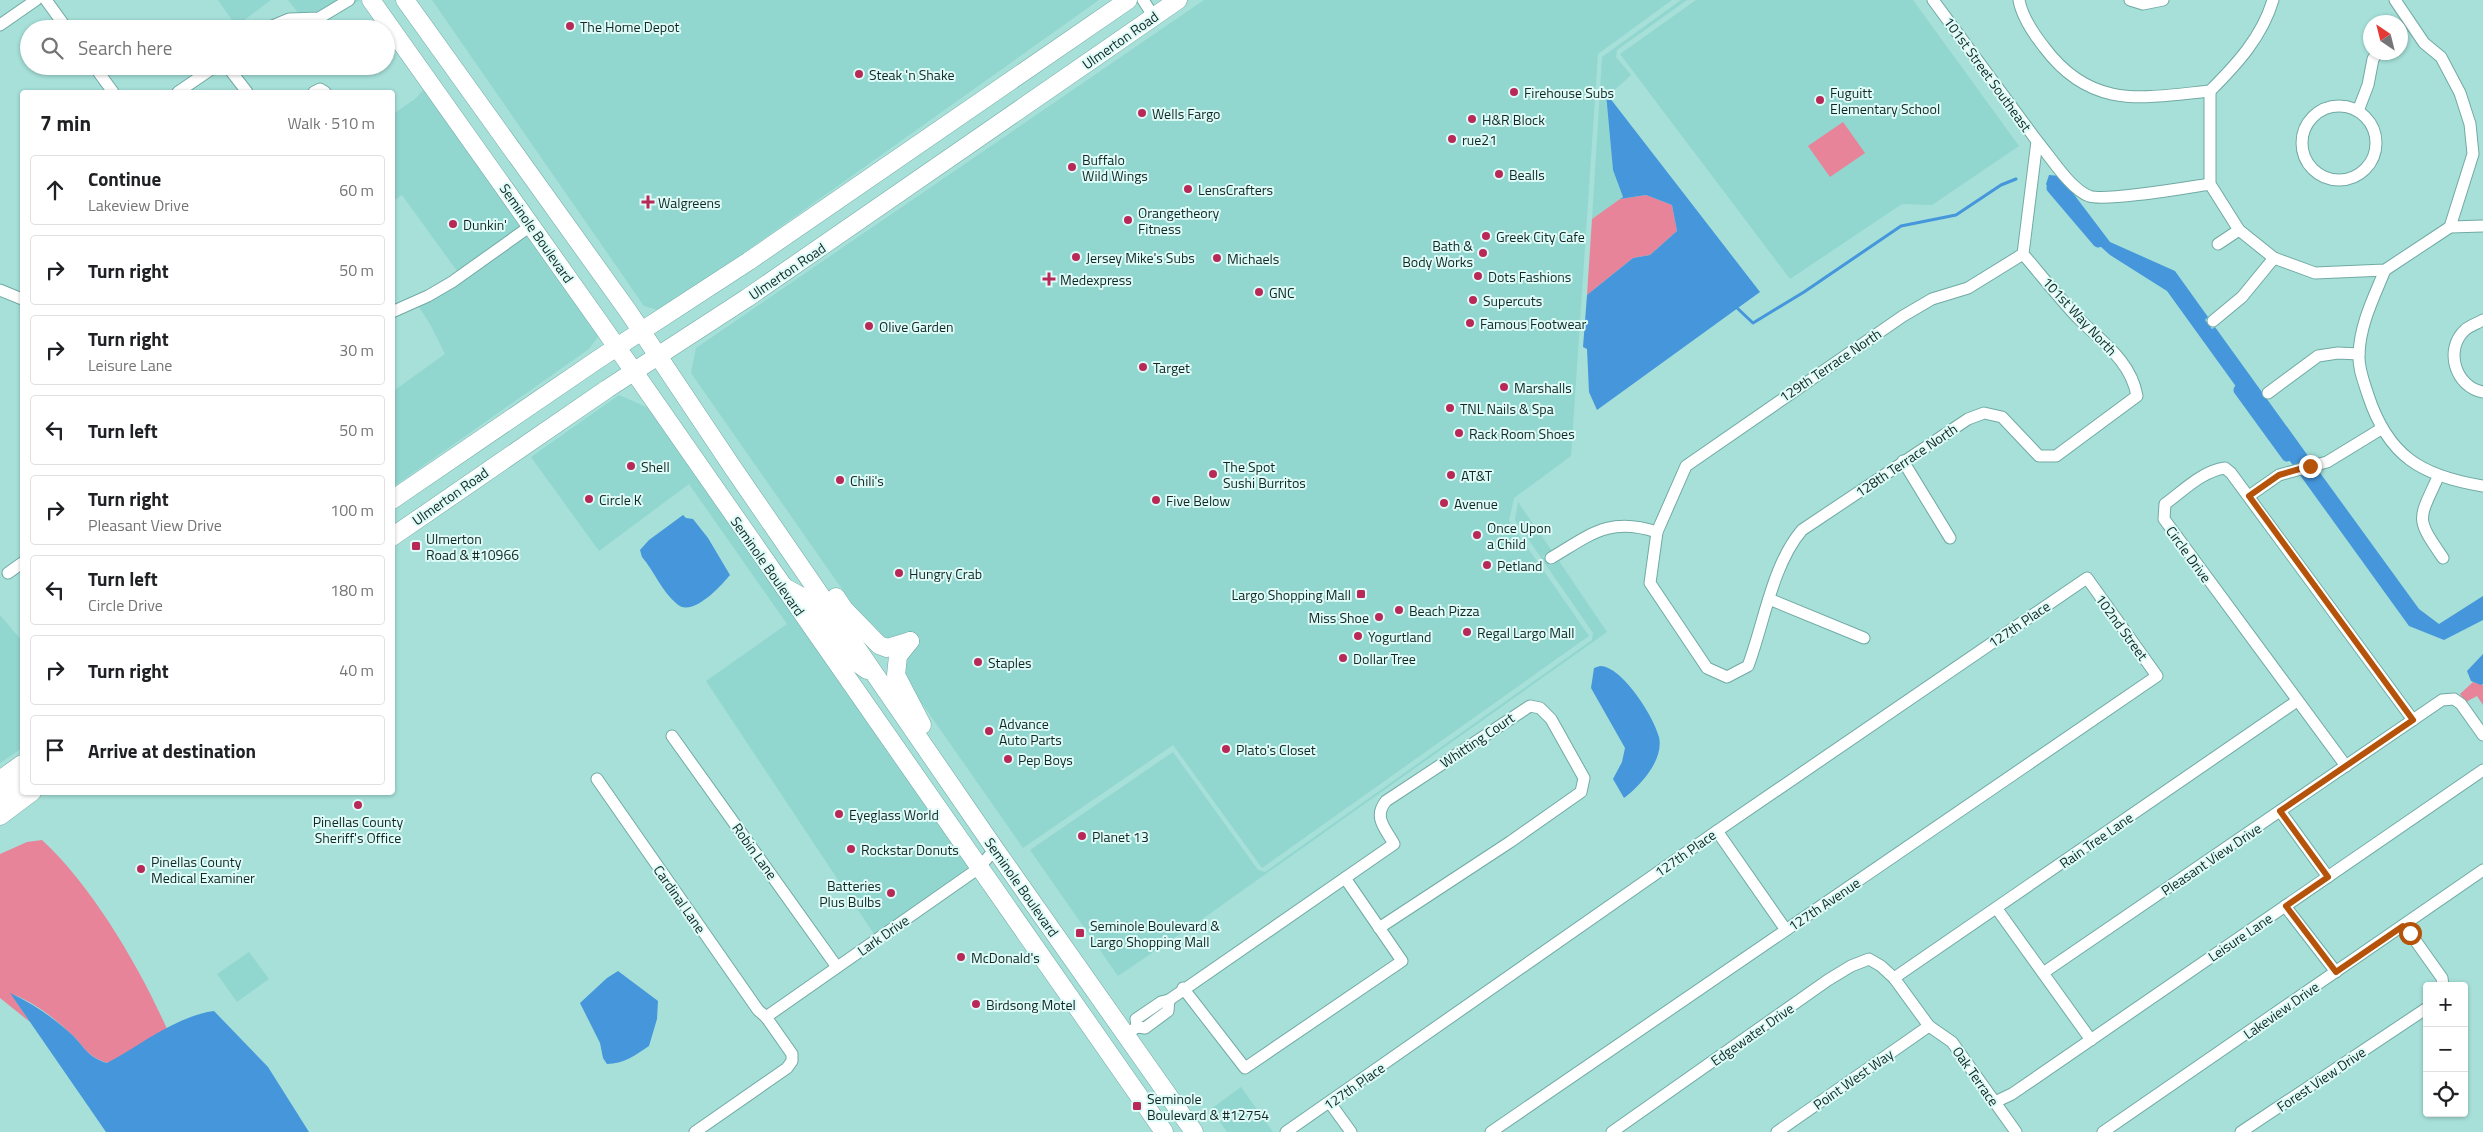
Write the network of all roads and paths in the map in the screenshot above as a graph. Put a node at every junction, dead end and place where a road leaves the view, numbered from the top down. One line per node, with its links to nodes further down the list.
1 (36, 0): 20 (street)
2 (46, 0): 17 (street)
3 (349, 0): 18 (street)
4 (371, 0): 19 (main road, Seminole Boulevard)
5 (405, 0): 48 (main road, Seminole Boulevard)
6 (1128, 0): 48 (main road, Ulmerton Road)
7 (1143, 0): 16 (street)
8 (1934, 0): 32 (street, 101st Street Southeast)
9 (2019, 0): 30 (street)
10 (2130, 0): 11 (street)
11 (2163, 0)
12 (2273, 0): 30 (street)
13 (2395, 0): 15 (street)
14 (1175, 1): 16 (main road, Ulmerton Road)
15 (2401, 15)
16 (1154, 17): 51 (main road, Ulmerton Road)
17 (60, 20)
18 (287, 20)
19 (385, 20)
20 (0, 25)
21 (2408, 28): 33 (street)
22 (395, 34): 35 (main road, Seminole Boulevard)
23 (2373, 60): 31 (street)
24 (101, 75): 27 (street)
25 (203, 75): 28 (street)
26 (234, 75): 29 (street)
27 (112, 90)
28 (181, 90)
29 (245, 90)
30 (2210, 91): 34 (street)
31 (2358, 111): 31 (street)
32 (2037, 141): 34 (street); 40 (street, 101st Street Southeast)
33 (2478, 156): 37 (street)
34 (2210, 184): 38 (street)
35 (532, 226): 45 (street); 49 (main road, Seminole Boulevard)
36 (2483, 226): 37 (street)
37 (2450, 227): 42 (street)
38 (2239, 230): 39 (street); 41 (street)
39 (2218, 244)
40 (2023, 254): 53 (street, 101st Way North); 63 (street, 129th Terrace North)
41 (2274, 258): 42 (street); 47 (street)
42 (2385, 270): 50 (street)
43 (0, 290): 44 (street)
44 (20, 298)
45 (395, 311)
46 (2483, 320): 54 (street)
47 (2213, 321)
48 (642, 331): 49 (main road, Ulmerton Road); 51 (main road, Seminole Boulevard)
49 (616, 347): 52 (main road, Seminole Boulevard); 61 (main road, Ulmerton Road)
50 (2359, 354): 55 (street); 56 (street)
51 (658, 356): 52 (main road, Ulmerton Road); 62 (main road, Seminole Boulevard)
52 (633, 372): 64 (main road, Ulmerton Road); 71 (main road, Seminole Boulevard)
53 (2135, 381): 57 (street, 128th Terrace North)
54 (2483, 392)
55 (2268, 393)
56 (2381, 429): 58 (street); 60 (street)
57 (1903, 461): 65 (street); 72 (street, 128th Terrace North)
58 (2438, 477): 59 (street); 67 (street)
59 (2483, 486)
60 (2249, 496): 77 (street, Circle Drive); 78 (street, Circle Drive)
61 (395, 498)
62 (772, 525): 76 (main road, Seminole Boulevard); 87 (main road)
63 (1657, 532): 66 (street); 74 (street, 129th Terrace North)
64 (395, 534)
65 (1950, 538)
66 (1551, 558)
67 (2443, 558)
68 (20, 564): 69 (street)
69 (8, 573)
70 (2087, 578): 75 (street, 102nd Street); 92 (street, 127th Place)
71 (782, 586): 76 (main road); 94 (main road, Seminole Boulevard)
72 (1769, 599): 73 (street); 74 (street, 128th Terrace North)
73 (1864, 638)
74 (1727, 676)
75 (2157, 676): 102 (street, 127th Avenue)
76 (878, 677): 87 (main road, Seminole Boulevard)
77 (2297, 702): 82 (street, Circle Drive); 99 (street, Rain Tree Lane)
78 (2413, 720): 79 (street, Pleasant View Drive); 82 (street, Pleasant View Drive)
79 (2483, 735)
80 (672, 736): 103 (street, Robin Lane)
81 (20, 765): 85 (main road)
82 (2346, 766): 90 (street, Pleasant View Drive)
83 (2483, 770): 96 (street, Leisure Lane)
84 (597, 779): 113 (street, Cardinal Lane)
85 (0, 780)
86 (20, 785): 89 (main road)
87 (958, 794): 93 (main road, Seminole Boulevard)
88 (28, 795): 91 (main road)
89 (0, 800)
90 (2280, 811): 96 (street); 105 (street, Pleasant View Drive)
91 (0, 816)
92 (1717, 831): 102 (street); 118 (street, 127th Place)
93 (995, 849): 94 (street, Lark Drive); 115 (main road, Seminole Boulevard)
94 (979, 868): 103 (street, Lark Drive); 120 (main road, Seminole Boulevard)
95 (2483, 870): 100 (street, Lakeview Drive)
96 (2328, 877): 98 (street, Leisure Lane)
97 (1345, 878): 101 (street); 101 (street, Whitting Court); 108 (street, Whitting Court)
98 (2286, 906): 104 (street); 116 (street, Leisure Lane)
99 (1997, 909): 105 (street); 106 (street, Rain Tree Lane)
100 (2403, 926): 104 (street, Lakeview Drive); 107 (street)
101 (1379, 928): 108 (street)
102 (1786, 930): 124 (street, 127th Avenue)
103 (838, 967): 113 (street, Lark Drive)
104 (2336, 972): 128 (street, Lakeview Drive)
105 (2044, 973): 116 (street)
106 (1894, 978): 114 (street, Oak Terrace); 125 (street, Edgewater Drive)
107 (2442, 982)
108 (1184, 988): 109 (street, Whitting Court)
109 (1169, 1000): 110 (street, Whitting Court); 112 (street, Whitting Court)
110 (1156, 1005): 112 (street); 115 (street, Whitting Court)
111 (2423, 1011): 129 (street, Forest View Drive)
112 (1163, 1015): 115 (street)
113 (766, 1017): 119 (street, Cardinal Lane)
114 (1929, 1026): 117 (street, Oak Terrace); 126 (street, Point West Way)
115 (1131, 1030): 121 (main road, Seminole Boulevard)
116 (2091, 1040): 117 (street, Leisure Lane)
117 (1995, 1102): 127 (street, Oak Terrace)
118 (1330, 1103): 122 (street, 127th Place); 123 (street)
119 (695, 1132)
120 (1164, 1132)
121 (1194, 1132)
122 (1286, 1132)
123 (1351, 1132)
124 (1491, 1132)
125 (1612, 1132)
126 (1777, 1132)
127 (2016, 1132)
128 (2103, 1132)
129 (2241, 1132)

